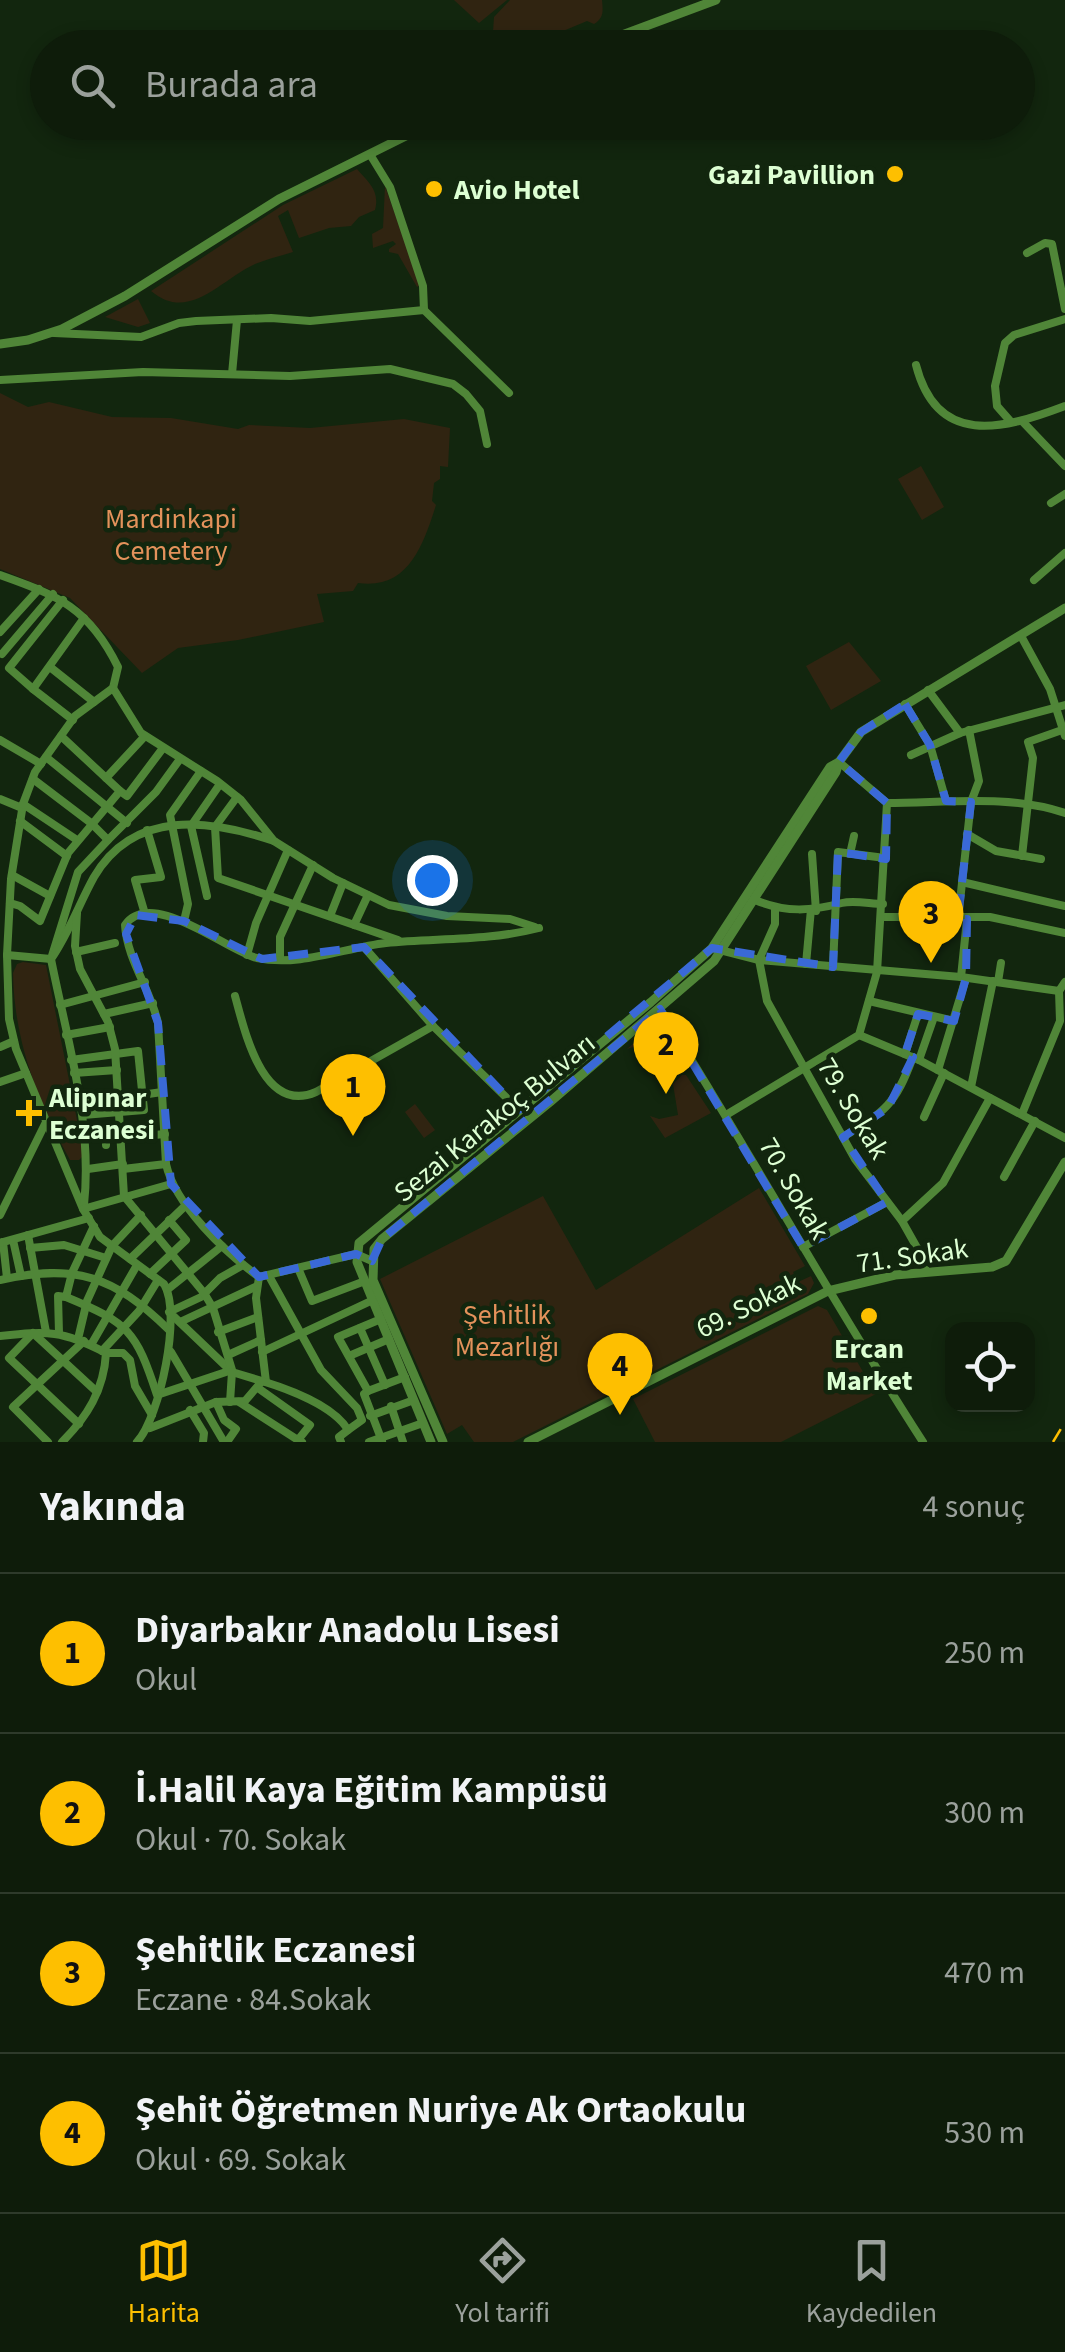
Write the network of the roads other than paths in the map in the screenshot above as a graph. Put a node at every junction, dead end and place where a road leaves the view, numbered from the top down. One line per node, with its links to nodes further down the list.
1 (716, 0): 2 (street)
2 (635, 30)
3 (401, 140): 4 (street)
4 (371, 156): 7 (street); 10 (street)
5 (1027, 253): 6 (street)
6 (1065, 308)
7 (424, 310): 9 (street); 15 (street)
8 (1065, 318): 18 (street)
9 (237, 320): 10 (street); 13 (street)
10 (54, 333): 11 (street)
11 (0, 344)
12 (916, 365): 18 (street)
13 (232, 374): 14 (street); 19 (street)
14 (0, 380)
15 (509, 393)
16 (1065, 406): 17 (street)
17 (1022, 420): 18 (street); 20 (street)
18 (1010, 422)
19 (486, 444)
20 (1065, 466)
21 (1065, 494): 22 (street)
22 (1050, 503)
23 (1065, 553): 25 (street)
24 (0, 575): 26 (street)
25 (1034, 580)
26 (39, 589): 27 (street); 31 (street)
27 (53, 594): 28 (street); 33 (street)
28 (63, 600): 30 (street); 34 (street)
29 (1064, 612): 32 (street)
30 (84, 618): 35 (street); 36 (street)
31 (0, 632)
32 (1021, 636): 38 (street); 41 (street)
33 (1, 653): 34 (street)
34 (13, 664): 37 (street)
35 (50, 667): 37 (street); 39 (street)
36 (113, 688): 39 (street); 46 (street)
37 (33, 689): 42 (street)
38 (928, 690): 40 (street); 43 (street)
39 (94, 702): 42 (street)
40 (905, 704): 48 (street); 53 (street)
41 (1061, 706): 43 (street); 44 (street)
42 (73, 720): 45 (street)
43 (965, 732): 48 (street); 62 (street)
44 (1064, 733): 66 (street)
45 (62, 736): 52 (street); 56 (street)
46 (146, 736): 49 (street); 56 (street)
47 (0, 740): 52 (street)
48 (930, 745): 50 (street); 61 (street)
49 (163, 748): 51 (street); 58 (street)
50 (910, 755)
51 (180, 758): 54 (street); 70 (street)
52 (43, 760): 55 (street); 64 (street)
53 (839, 762): 63 (street); 95 (street, Sezai Karakoç Bulvarı); 114 (street)
54 (201, 771): 57 (street); 71 (street)
55 (32, 778): 65 (street); 69 (street)
56 (106, 778): 58 (street)
57 (220, 784): 59 (street); 72 (street)
58 (120, 791): 64 (street)
59 (237, 797): 73 (street); 79 (street)
60 (0, 800): 65 (street)
61 (946, 801): 62 (street); 63 (street)
62 (971, 802): 66 (street); 75 (street)
63 (888, 803): 85 (street)
64 (106, 805): 69 (street); 70 (street)
65 (23, 806): 68 (street); 77 (street)
66 (1028, 806): 67 (street); 84 (street)
67 (1065, 813)
68 (20, 821): 83 (street); 88 (street)
69 (91, 823): 77 (street); 78 (street)
70 (126, 823): 78 (street)
71 (170, 826): 72 (street); 74 (street); 108 (street)
72 (190, 826): 73 (street); 94 (street)
73 (215, 827): 79 (street); 91 (street)
74 (147, 830): 103 (street); 104 (street)
75 (967, 834): 84 (street); 89 (street)
76 (854, 836): 82 (street)
77 (76, 840): 83 (street)
78 (108, 840): 118 (street)
79 (274, 841): 80 (street)
80 (288, 850): 87 (street); 91 (street)
81 (812, 854): 102 (street)
82 (850, 854): 85 (street); 100 (street)
83 (67, 856): 93 (street)
84 (1022, 856): 86 (street)
85 (885, 858): 98 (street)
86 (1041, 859)
87 (312, 866): 90 (street); 97 (street)
88 (12, 875): 93 (street); 96 (street)
89 (962, 882): 99 (street); 107 (street)
90 (343, 883): 92 (street); 105 (street)
91 (270, 894): 97 (street); 117 (street)
92 (368, 895): 109 (street); 112 (street)
93 (50, 896): 96 (street)
94 (207, 896)
95 (755, 900): 101 (street); 114 (street, Sezai Karakoç Bulvarı)
96 (10, 902): 116 (street)
97 (295, 902): 105 (street); 119 (street)
98 (883, 904): 100 (street); 106 (street)
99 (1065, 906)
100 (836, 907): 102 (street); 123 (street)
101 (775, 908): 102 (street); 120 (street)
102 (813, 910): 122 (street)
103 (78, 913): 115 (street); 118 (street)
104 (145, 914): 108 (street); 127 (street)
105 (330, 916): 109 (street)
106 (883, 917): 107 (street); 124 (street)
107 (963, 919): 110 (street); 125 (street)
108 (184, 921): 117 (street)
109 (354, 925): 112 (street)
110 (1065, 932)
111 (115, 943): 115 (street)
112 (406, 943): 113 (street)
113 (364, 948): 119 (street); 142 (street)
114 (717, 949): 120 (street); 136 (street, Sezai Karakoç Bulvarı); 163 (street)
115 (76, 952): 131 (street)
116 (7, 955): 118 (street); 130 (street)
117 (247, 955): 119 (street)
118 (51, 959): 135 (street)
119 (280, 959)
120 (758, 960): 122 (street); 151 (street, 79. Sokak)
121 (1001, 963): 126 (street)
122 (806, 964): 123 (street)
123 (833, 967): 124 (street)
124 (877, 972): 125 (street); 133 (street)
125 (964, 977): 126 (street); 141 (street)
126 (995, 981): 129 (street); 157 (street)
127 (144, 982): 131 (street); 134 (street)
128 (1065, 982): 129 (street)
129 (1060, 991): 166 (street)
130 (4, 992): 137 (street)
131 (94, 995): 135 (street); 138 (street)
132 (234, 996): 142 (street)
133 (869, 1001): 139 (street); 145 (street)
134 (154, 1003): 138 (street); 158 (street)
135 (60, 1006): 144 (street)
136 (660, 1009): 167 (street, 70. Sokak); 206 (street, Sezai Karakoç Bulvarı)
137 (4, 1013): 146 (street)
138 (104, 1014): 143 (street)
139 (918, 1014): 140 (street); 149 (street)
140 (934, 1018): 141 (street); 149 (street)
141 (954, 1021): 153 (street)
142 (433, 1026): 163 (street)
143 (110, 1028): 144 (street); 148 (street)
144 (66, 1035): 150 (street)
145 (859, 1035): 149 (street); 151 (street)
146 (14, 1040): 147 (street); 154 (street)
147 (0, 1047)
148 (116, 1056): 150 (street); 152 (street); 159 (street)
149 (912, 1057): 153 (street); 173 (street)
150 (71, 1060): 155 (street)
151 (804, 1068): 167 (street); 173 (street, 79. Sokak)
152 (117, 1070): 155 (street); 160 (street)
153 (941, 1072): 157 (street); 168 (street)
154 (26, 1073): 156 (street); 170 (street)
155 (74, 1073): 162 (street)
156 (0, 1082)
157 (971, 1087): 161 (street)
158 (162, 1092): 159 (street); 172 (street)
159 (142, 1095): 160 (street); 164 (street)
160 (120, 1096): 162 (street); 164 (street)
161 (990, 1098): 166 (street); 191 (street)
162 (80, 1104): 165 (street)
163 (519, 1110): 203 (street)
164 (121, 1112): 165 (street); 175 (street)
165 (83, 1114): 171 (street)
166 (1022, 1114): 169 (street)
167 (726, 1115): 199 (street, 70. Sokak)
168 (924, 1117)
169 (1035, 1121): 174 (street); 182 (street)
170 (46, 1122): 187 (street); 188 (street)
171 (86, 1128): 176 (street); 177 (street)
172 (165, 1134): 175 (street); 179 (street)
173 (843, 1137): 185 (street, 79. Sokak)
174 (1065, 1138)
175 (122, 1141): 176 (street); 180 (street)
176 (106, 1145): 177 (street)
177 (87, 1147): 181 (street)
178 (1065, 1162): 210 (street, 71. Sokak)
179 (166, 1164): 180 (street); 183 (street)
180 (123, 1166): 181 (street); 184 (street)
181 (88, 1169): 187 (street)
182 (1004, 1178)
183 (170, 1184): 184 (street); 186 (street)
184 (124, 1196): 187 (street); 189 (street)
185 (887, 1202): 191 (street, 79. Sokak); 199 (street)
186 (186, 1205): 190 (street); 198 (street)
187 (83, 1209): 192 (street)
188 (0, 1215)
189 (140, 1215): 193 (street); 197 (street)
190 (169, 1220): 193 (street); 202 (street)
191 (902, 1221): 210 (street, 79. Sokak)
192 (92, 1222): 194 (street); 197 (street); 201 (street)
193 (155, 1232): 202 (street); 205 (street)
194 (28, 1236): 195 (street); 200 (street)
195 (13, 1240): 196 (street); 214 (street)
196 (1, 1243): 216 (street)
197 (112, 1246): 204 (street); 205 (street)
198 (222, 1246): 207 (street); 209 (street)
199 (804, 1247): 221 (street, 70. Sokak)
200 (30, 1248): 201 (street); 212 (street)
201 (83, 1250): 204 (street); 211 (street)
202 (172, 1252): 209 (street); 213 (street)
203 (356, 1254): 206 (street); 208 (street); 219 (street)
204 (106, 1258): 215 (street)
205 (134, 1262): 213 (street); 222 (street)
206 (372, 1262): 290 (street)
207 (243, 1266): 218 (street); 223 (street)
208 (298, 1268): 218 (street); 219 (street)
209 (188, 1271): 220 (street); 223 (street)
210 (926, 1271): 221 (street, 71. Sokak)
211 (72, 1273): 212 (street); 215 (street); 225 (street)
212 (34, 1274): 214 (street); 224 (street)
213 (150, 1274): 217 (street)
214 (20, 1276): 216 (street)
215 (96, 1278): 222 (street); 228 (street)
216 (4, 1279)
217 (158, 1280): 220 (street); 227 (street)
218 (262, 1280): 229 (street); 232 (street); 242 (street)
219 (364, 1281): 226 (street)
220 (167, 1290): 230 (street)
221 (828, 1291): 291 (street, 69. Sokak); 292 (street, 70. Sokak)
222 (121, 1292): 227 (street); 231 (street)
223 (204, 1293): 229 (street); 230 (street)
224 (39, 1296): 225 (street); 238 (street)
225 (62, 1296): 228 (street); 241 (street)
226 (373, 1300): 233 (street); 242 (street)
227 (142, 1303): 235 (street); 237 (street)
228 (86, 1305): 231 (street); 246 (street)
229 (212, 1308): 234 (street); 239 (street)
230 (169, 1312): 234 (street); 237 (street)
231 (108, 1315): 235 (street); 246 (street)
232 (258, 1317): 239 (street); 245 (street)
233 (382, 1319): 236 (street); 244 (street)
234 (180, 1322): 254 (street)
235 (125, 1326): 249 (street); 255 (street)
236 (360, 1328): 248 (street); 252 (street)
237 (168, 1330): 247 (street)
238 (46, 1332): 240 (street); 241 (street)
239 (218, 1332): 251 (street)
240 (33, 1333): 243 (street); 253 (street); 257 (street)
241 (58, 1333): 246 (street)
242 (301, 1334): 250 (street); 273 (street)
243 (0, 1336)
244 (389, 1339): 248 (street); 256 (street)
245 (261, 1340): 250 (street); 251 (street)
246 (84, 1342): 249 (street); 253 (street)
247 (168, 1348): 260 (street); 264 (street)
248 (369, 1348): 252 (street); 259 (street)
249 (104, 1352): 261 (street); 263 (street)
250 (262, 1352): 258 (street)
251 (228, 1356): 254 (street)
252 (349, 1356): 262 (street)
253 (63, 1360): 257 (street); 263 (street)
254 (232, 1371): 258 (street); 260 (street); 267 (street)
255 (151, 1376): 261 (street); 264 (street)
256 (405, 1377): 259 (street); 265 (street)
257 (37, 1384): 275 (street); 281 (street)
258 (262, 1384): 267 (street); 277 (street); 280 (street)
259 (385, 1384): 262 (street)
260 (190, 1385): 264 (street); 268 (street)
261 (135, 1386): 272 (street)
262 (368, 1391): 271 (street)
263 (97, 1392): 275 (street)
264 (157, 1395): 272 (street)
265 (414, 1400): 269 (street); 274 (street)
266 (216, 1402): 267 (street); 268 (street); 285 (street)
267 (234, 1402): 280 (street)
268 (202, 1406): 270 (street); 285 (street)
269 (391, 1406): 271 (street); 278 (street)
270 (190, 1410): 276 (street); 284 (street)
271 (373, 1414): 273 (street); 279 (street)
272 (152, 1415): 276 (street)
273 (362, 1420): 277 (street)
274 (423, 1422): 278 (street); 289 (street)
275 (79, 1424): 282 (street)
276 (150, 1428): 283 (street)
277 (348, 1430): 286 (street)
278 (398, 1430): 279 (street); 288 (street)
279 (382, 1440): 287 (street)
280 (300, 1441)
281 (48, 1442)
282 (62, 1442)
283 (137, 1442)
284 (203, 1442)
285 (226, 1442)
286 (341, 1442)
287 (369, 1442)
288 (402, 1442)
289 (429, 1442)
290 (443, 1442)
291 (528, 1442)
292 (922, 1442)

